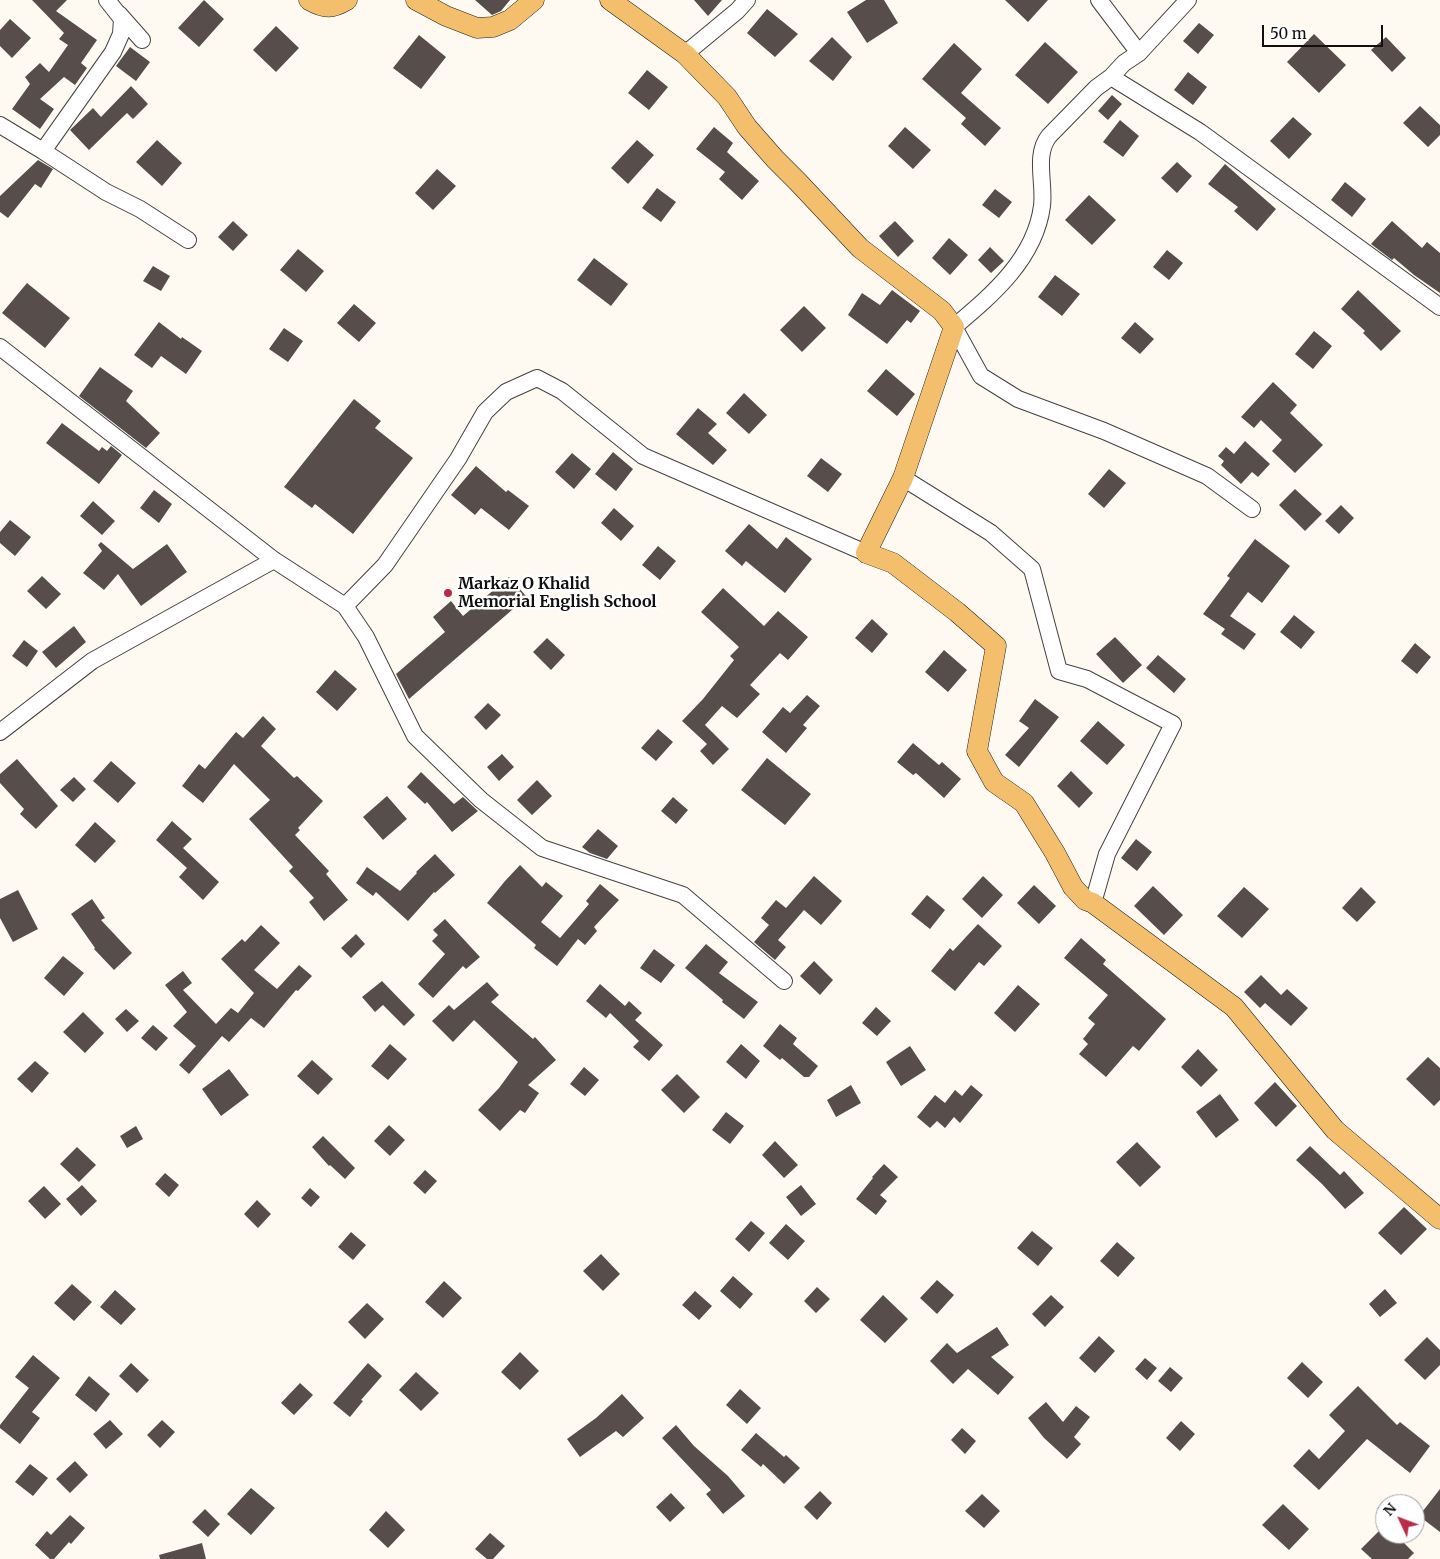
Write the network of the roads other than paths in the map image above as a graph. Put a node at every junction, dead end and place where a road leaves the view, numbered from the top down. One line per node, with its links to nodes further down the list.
1 (309, 0): 2 (main road)
2 (347, 0)
3 (416, 0): 4 (main road)
4 (534, 0)
5 (610, 0): 12 (main road)
6 (747, 0): 12 (street)
7 (1099, 0): 11 (street)
8 (1188, 0): 11 (street)
9 (110, 4): 10 (street); 15 (street)
10 (142, 40)
11 (1139, 52): 13 (street)
12 (685, 54): 18 (main road)
13 (1111, 77): 17 (street); 18 (street)
14 (0, 126): 15 (street)
15 (43, 151): 16 (street)
16 (188, 240)
17 (1440, 307)
18 (954, 327): 20 (main road); 21 (street)
19 (0, 347): 23 (street)
20 (902, 478): 22 (main road); 26 (street)
21 (1252, 509)
22 (866, 553): 24 (street); 26 (main road)
23 (274, 560): 24 (street); 25 (street)
24 (345, 606): 27 (street)
25 (0, 732)
26 (1093, 903): 28 (main road)
27 (784, 981)
28 (1440, 1220)

